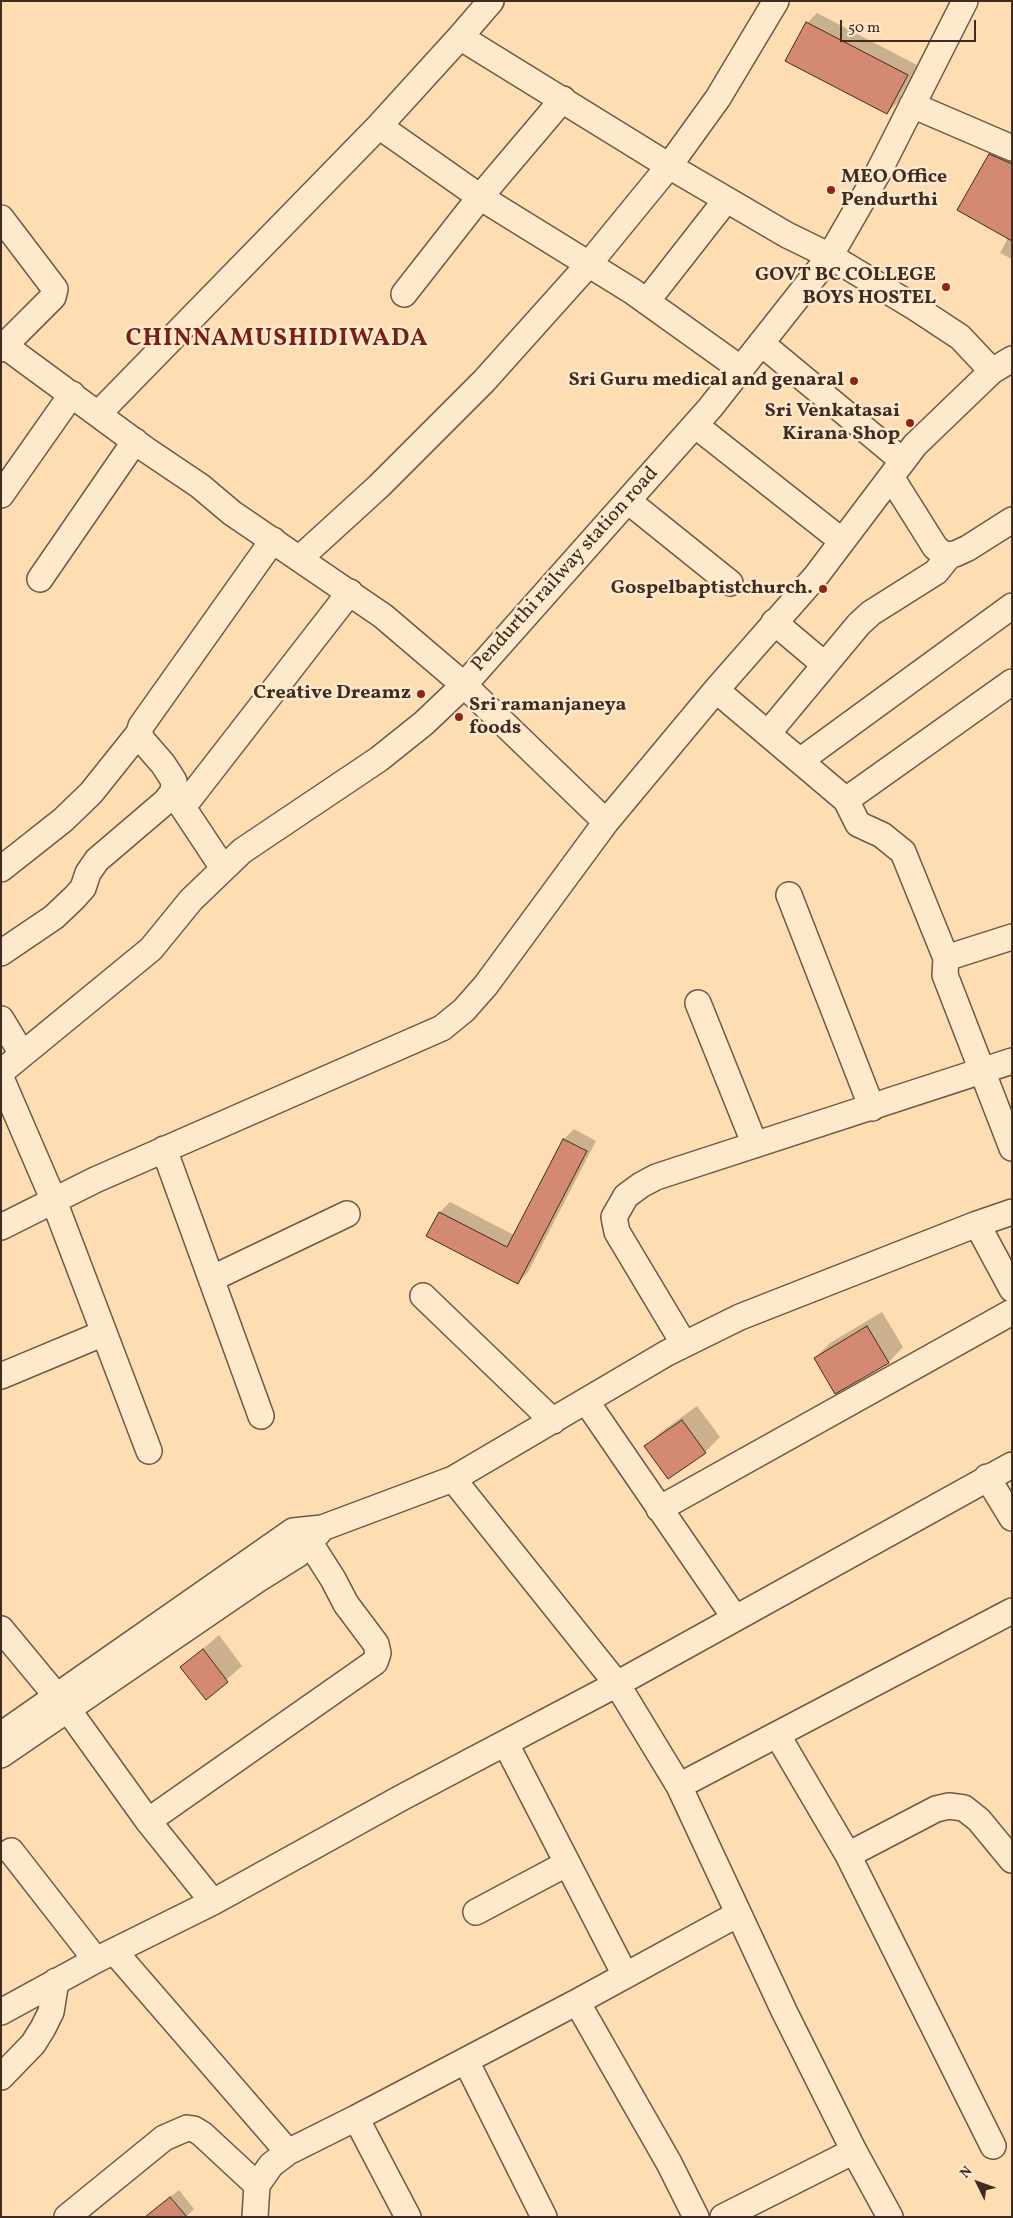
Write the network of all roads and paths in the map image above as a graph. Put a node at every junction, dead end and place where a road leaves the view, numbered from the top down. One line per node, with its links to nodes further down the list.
1 (491, 1): 4 (street)
2 (776, 1): 9 (street)
3 (965, 1): 6 (street, Pendurthi railway station road)
4 (460, 37): 5 (street); 7 (street)
5 (563, 99): 9 (street); 10 (street)
6 (912, 105): 8 (street); 13 (street, Pendurthi railway station road)
7 (379, 126): 10 (street); 22 (street)
8 (1012, 148)
9 (669, 166): 11 (street); 14 (street)
10 (480, 197): 14 (street); 15 (street)
11 (726, 200): 13 (street); 16 (street)
12 (1, 218): 18 (street)
13 (830, 256): 17 (street, Pendurthi railway station road); 19 (street)
14 (588, 265): 16 (street); 32 (street)
15 (404, 294)
16 (647, 302): 20 (street)
17 (761, 343): 20 (street, Pendurthi railway station road); 25 (street)
18 (2, 345): 21 (street)
19 (1002, 365): 25 (street)
20 (741, 369): 23 (street, Pendurthi railway station road)
21 (72, 394): 22 (street); 26 (street)
22 (98, 414): 24 (street)
23 (695, 425): 27 (street, Pendurthi railway station road); 30 (street)
24 (135, 441): 29 (street); 33 (street)
25 (897, 469): 30 (street); 31 (street)
26 (1, 495)
27 (628, 501): 34 (street); 40 (street, Pendurthi railway station road)
28 (1012, 520): 31 (street)
29 (273, 540): 32 (street); 43 (street)
30 (842, 541): 37 (street)
31 (949, 556): 38 (street)
32 (300, 558): 35 (street)
33 (40, 579)
34 (730, 583)
35 (350, 592): 40 (street); 45 (street)
36 (1012, 606): 44 (street)
37 (774, 622): 38 (street); 41 (street)
38 (824, 665): 42 (street)
39 (1012, 682): 46 (street)
40 (464, 685): 47 (street); 48 (street, Pendurthi railway station road)
41 (716, 690): 42 (street); 47 (street)
42 (769, 732): 44 (street)
43 (139, 733): 45 (street); 49 (street)
44 (801, 760): 46 (street)
45 (178, 800): 48 (street); 52 (street)
46 (846, 800): 53 (street)
47 (606, 822): 64 (street)
48 (223, 868): 56 (street, Pendurthi railway station road)
49 (1, 869)
50 (789, 895): 61 (street)
51 (1012, 937): 53 (street)
52 (1, 954)
53 (946, 958): 58 (street)
54 (698, 1003): 62 (street)
55 (1, 1020): 56 (street)
56 (22, 1054): 59 (street, Pendurthi railway station road)
57 (1012, 1061): 58 (street)
58 (984, 1071): 61 (street); 63 (street)
59 (1, 1072)
60 (1, 1078): 65 (street)
61 (872, 1108): 62 (street)
62 (755, 1145): 75 (street)
63 (1012, 1148)
64 (164, 1149): 65 (street); 70 (street)
65 (54, 1201): 69 (street); 74 (street)
66 (1012, 1212): 68 (street)
67 (348, 1214): 70 (street)
68 (977, 1224): 71 (street); 75 (street)
69 (1, 1227)
70 (212, 1278): 78 (street)
71 (1012, 1290)
72 (423, 1296): 79 (street)
73 (1012, 1312): 84 (street)
74 (104, 1333): 76 (street); 80 (street)
75 (684, 1344): 77 (street)
76 (1, 1376)
77 (586, 1401): 79 (street); 84 (street)
78 (262, 1416)
79 (552, 1421): 83 (street)
80 (149, 1451)
81 (1012, 1465): 82 (street)
82 (987, 1477): 85 (street); 88 (street)
83 (453, 1478): 86 (street); 90 (street)
84 (659, 1509): 88 (street)
85 (1012, 1518)
86 (316, 1536): 91 (street); 97 (street)
87 (1012, 1611): 93 (street)
88 (735, 1618): 90 (street)
89 (1, 1629): 91 (street)
90 (617, 1684): 94 (street); 96 (street)
91 (63, 1703): 92 (street); 95 (street); 97 (street)
92 (1, 1735)
93 (778, 1736): 96 (street); 99 (street)
94 (506, 1744): 101 (street); 102 (street)
95 (1, 1755)
96 (679, 1786): 104 (street)
97 (148, 1821): 102 (street)
98 (4, 1849): 105 (street)
99 (848, 1855): 100 (street); 113 (street)
100 (1012, 1860)
101 (566, 1864): 103 (street); 106 (street)
102 (213, 1902): 105 (street)
103 (476, 1912)
104 (738, 1914): 106 (street); 114 (street)
105 (105, 1955): 107 (street); 115 (street)
106 (625, 1975): 108 (street)
107 (56, 1981): 109 (street); 111 (street)
108 (577, 2002): 110 (street); 121 (street)
109 (1, 2012)
110 (466, 2061): 112 (street); 120 (street)
111 (1, 2077)
112 (356, 2118): 115 (street); 119 (street)
113 (993, 2146)
114 (854, 2151): 122 (street); 123 (street)
115 (288, 2152): 116 (street)
116 (257, 2186): 117 (street); 118 (street)
117 (67, 2217)
118 (255, 2217)
119 (408, 2217)
120 (544, 2217)
121 (696, 2217)
122 (723, 2217)
123 (890, 2217)

